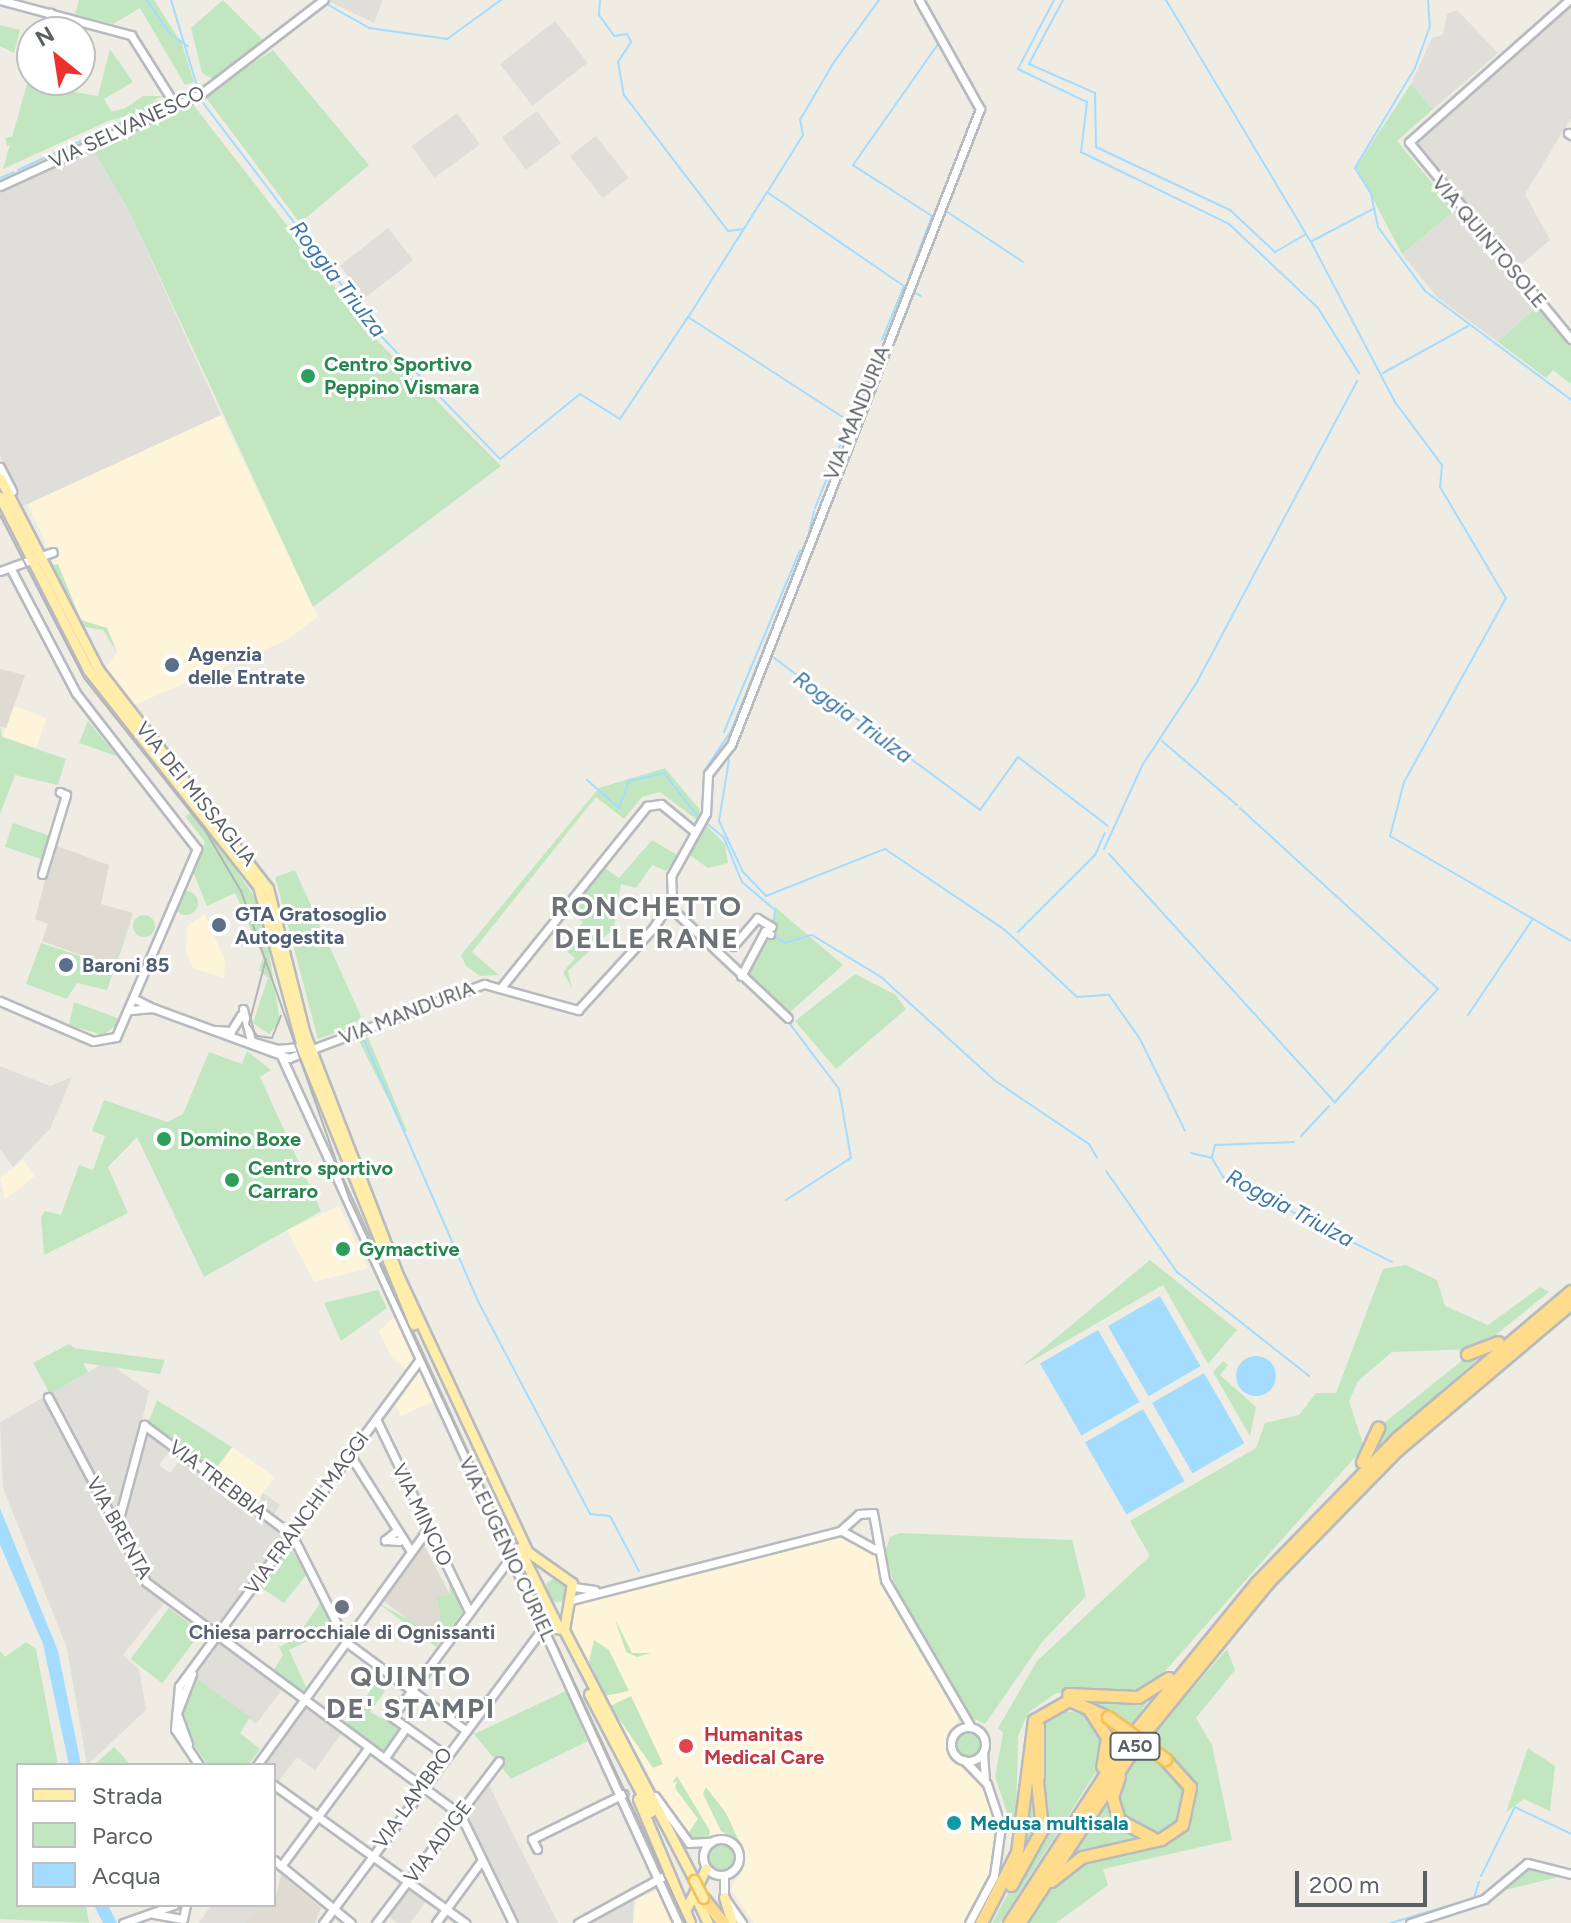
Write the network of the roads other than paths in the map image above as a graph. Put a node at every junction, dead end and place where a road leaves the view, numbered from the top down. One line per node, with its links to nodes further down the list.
1 (0, 0): 5 (street)
2 (919, 0): 19 (street, VIA MANDURIA)
3 (1569, 0): 9 (street, VIA QUINTOSOLE)
4 (323, 1): 7 (street, VIA SELVANESCO)
5 (50, 13): 6 (street); 7 (street)
6 (49, 16)
7 (173, 106): 8 (street, VIA SELVANESCO)
8 (0, 186)
9 (1571, 339)
10 (0, 467): 13 (street, VIA DEI MISSAGLIA)
11 (0, 478): 13 (main road, VIA DEI MISSAGLIA)
12 (0, 497): 15 (main road, VIA DEI MISSAGLIA)
13 (17, 512): 15 (main road, VIA DEI MISSAGLIA)
14 (53, 552): 15 (street)
15 (35, 557): 17 (street); 30 (main road, VIA DEI MISSAGLIA)
16 (0, 571): 17 (street)
17 (12, 571): 28 (street)
18 (60, 792): 20 (street)
19 (694, 831): 21 (street, VIA MANDURIA); 26 (street, VIA MANDURIA)
20 (42, 874)
21 (669, 906): 25 (street); 26 (street, VIA MANDURIA)
22 (745, 931): 23 (street); 23 (street); 24 (street)
23 (758, 941): 25 (street)
24 (733, 946)
25 (741, 976): 29 (street)
26 (503, 985): 30 (street, VIA MANDURIA)
27 (0, 1001): 28 (street)
28 (140, 1001): 31 (street)
29 (788, 1018)
30 (305, 1050): 31 (street, VIA MANDURIA); 55 (main road, VIA DEI MISSAGLIA); 56 (main road, VIA DEI MISSAGLIA)
31 (278, 1055): 36 (street, VIA EUGENIO CURIEL)
32 (1571, 1291): 33 (highway, A50)
33 (1557, 1301): 35 (highway); 42 (highway, A50)
34 (1571, 1303): 78 (highway, A50)
35 (1467, 1354)
36 (418, 1362): 38 (street, VIA FRANCHI MAGGI); 54 (street, VIA EUGENIO CURIEL)
37 (48, 1397): 43 (street, VIA BRENTA)
38 (376, 1419): 40 (street, VIA FRANCHI MAGGI); 44 (street, VIA MINCIO)
39 (1378, 1427): 42 (highway)
40 (350, 1455): 46 (street); 49 (street, VIA FRANCHI MAGGI)
41 (853, 1522): 45 (street); 47 (street); 48 (street)
42 (1310, 1523): 68 (highway, A50)
43 (117, 1526): 49 (street, VIA TREBBIA); 64 (street, VIA BRENTA)
44 (428, 1529): 53 (street); 61 (street, VIA MINCIO)
45 (840, 1531): 47 (street); 58 (street)
46 (395, 1532): 51 (street); 51 (street)
47 (855, 1532): 50 (street)
48 (876, 1534): 50 (street); 52 (street)
49 (292, 1535): 64 (street, VIA FRANCHI MAGGI); 67 (street)
50 (866, 1538): 52 (street)
51 (399, 1541): 53 (street)
52 (875, 1550): 71 (street)
53 (411, 1551): 67 (street)
54 (511, 1557): 61 (street); 62 (street, VIA EUGENIO CURIEL)
55 (556, 1574): 56 (main road); 57 (main road, VIA DEI MISSAGLIA)
56 (541, 1587): 60 (main road, VIA DEI MISSAGLIA)
57 (574, 1587): 58 (street); 59 (main road)
58 (597, 1590): 59 (street)
59 (570, 1601): 60 (main road); 113 (main road, VIA EUGENIO CURIEL)
60 (550, 1605): 72 (main road, VIA EUGENIO CURIEL)
61 (469, 1611): 69 (street)
62 (540, 1617): 63 (street, VIA EUGENIO CURIEL); 66 (street)
63 (544, 1626): 65 (street, VIA EUGENIO CURIEL); 66 (street)
64 (219, 1635): 70 (street, VIA BRENTA); 86 (street, VIA FRANCHI MAGGI)
65 (548, 1635): 66 (street); 93 (street, VIA EUGENIO CURIEL)
66 (533, 1636): 75 (street, VIA LAMBRO)
67 (346, 1642): 69 (street); 70 (street)
68 (1195, 1653): 97 (highway); 98 (highway, A50)
69 (411, 1691): 73 (street); 75 (street)
70 (305, 1700): 79 (street, VIA BRENTA); 87 (street)
71 (961, 1718): 74 (street); 76 (street)
72 (604, 1723): 113 (main road, VIA EUGENIO CURIEL); 120 (main road)
73 (406, 1727): 81 (street); 82 (street)
74 (971, 1727): 76 (street); 80 (street)
75 (464, 1729): 81 (street, VIA LAMBRO)
76 (958, 1730): 83 (street)
77 (1029, 1732): 88 (highway); 92 (highway); 99 (highway, bridge)
78 (1142, 1736): 99 (highway); 124 (highway, A50)
79 (369, 1747): 82 (street, VIA BRENTA); 96 (street)
80 (983, 1752): 83 (street); 89 (street)
81 (445, 1755): 91 (street, VIA LAMBRO)
82 (386, 1756): 91 (street, VIA BRENTA)
83 (964, 1760): 89 (street)
84 (499, 1761): 95 (street, VIA ADIGE)
85 (635, 1762): 100 (street)
86 (200, 1763)
87 (258, 1763)
88 (1038, 1777): 94 (highway); 98 (highway)
89 (987, 1784): 139 (street)
90 (276, 1786): 96 (street)
91 (422, 1786): 95 (street, VIA BRENTA); 104 (street, VIA LAMBRO)
92 (1024, 1786): 94 (highway); 97 (highway)
93 (623, 1794): 103 (street); 111 (street, VIA EUGENIO CURIEL)
94 (1044, 1805): 102 (highway)
95 (460, 1814): 105 (street); 112 (street, VIA ADIGE)
96 (318, 1816): 104 (street); 107 (street)
97 (1021, 1821): 101 (highway)
98 (1069, 1824): 142 (highway, A50)
99 (1169, 1835): 124 (highway)
100 (711, 1842): 108 (street); 110 (street)
101 (1019, 1843): 102 (highway); 140 (highway)
102 (1034, 1848): 141 (highway)
103 (537, 1849)
104 (371, 1856): 112 (street); 119 (street, VIA LAMBRO)
105 (482, 1860): 117 (street); 131 (street)
106 (276, 1862): 107 (street)
107 (281, 1866): 119 (street)
108 (706, 1868): 110 (street); 120 (main road)
109 (1571, 1874): 143 (street)
110 (724, 1875): 114 (street)
111 (662, 1877): 132 (street); 133 (street, VIA EUGENIO CURIEL)
112 (408, 1882): 117 (street); 128 (street, VIA ADIGE)
113 (692, 1883): 115 (main road, VIA EUGENIO CURIEL, bridge)
114 (724, 1897): 137 (main road); 138 (street)
115 (701, 1900): 135 (main road, VIA EUGENIO CURIEL); 136 (highway)
116 (169, 1907): 121 (street)
117 (445, 1909): 129 (street); 130 (street)
118 (187, 1910): 122 (street); 125 (street)
119 (332, 1910): 126 (street, VIA LAMBRO); 127 (street)
120 (687, 1911): 134 (main road)
121 (152, 1914): 122 (street); 123 (street)
122 (179, 1920)
123 (126, 1921)
124 (1020, 1921)
125 (190, 1923)
126 (323, 1923)
127 (351, 1923)
128 (376, 1923)
129 (436, 1923)
130 (465, 1923)
131 (513, 1923)
132 (578, 1923)
133 (678, 1923)
134 (690, 1923)
135 (711, 1923)
136 (723, 1923)
137 (732, 1923)
138 (742, 1923)
139 (969, 1923)
140 (981, 1923)
141 (988, 1923)
142 (1009, 1923)
143 (1410, 1923)

